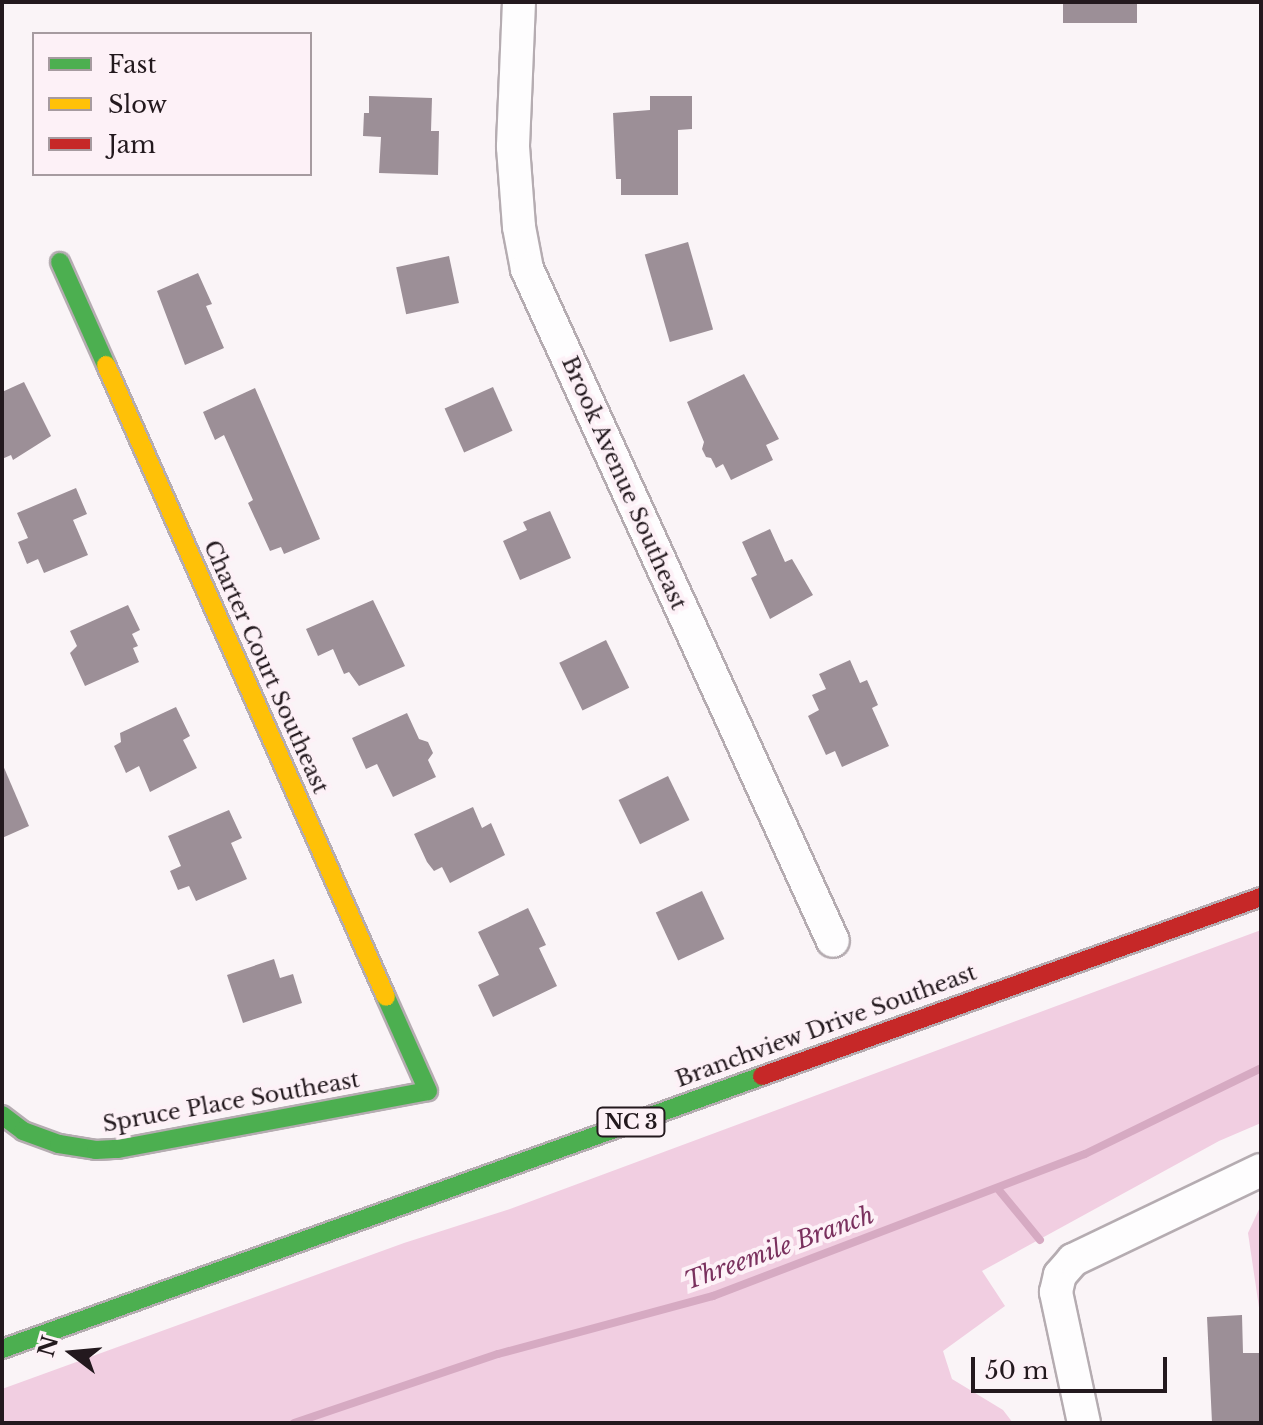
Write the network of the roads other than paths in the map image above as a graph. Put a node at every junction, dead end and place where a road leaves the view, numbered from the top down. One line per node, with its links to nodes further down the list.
1 (519, 2): 4 (street, Brook Avenue Southeast)
2 (60, 262): 5 (street, Charter Court Southeast)
3 (1261, 897): 8 (street, Branchview Drive Southeast / NC 3)
4 (833, 941)
5 (428, 1091): 6 (street, Spruce Place Southeast)
6 (2, 1115)
7 (1261, 1170): 9 (street)
8 (2, 1349)
9 (1084, 1423)

